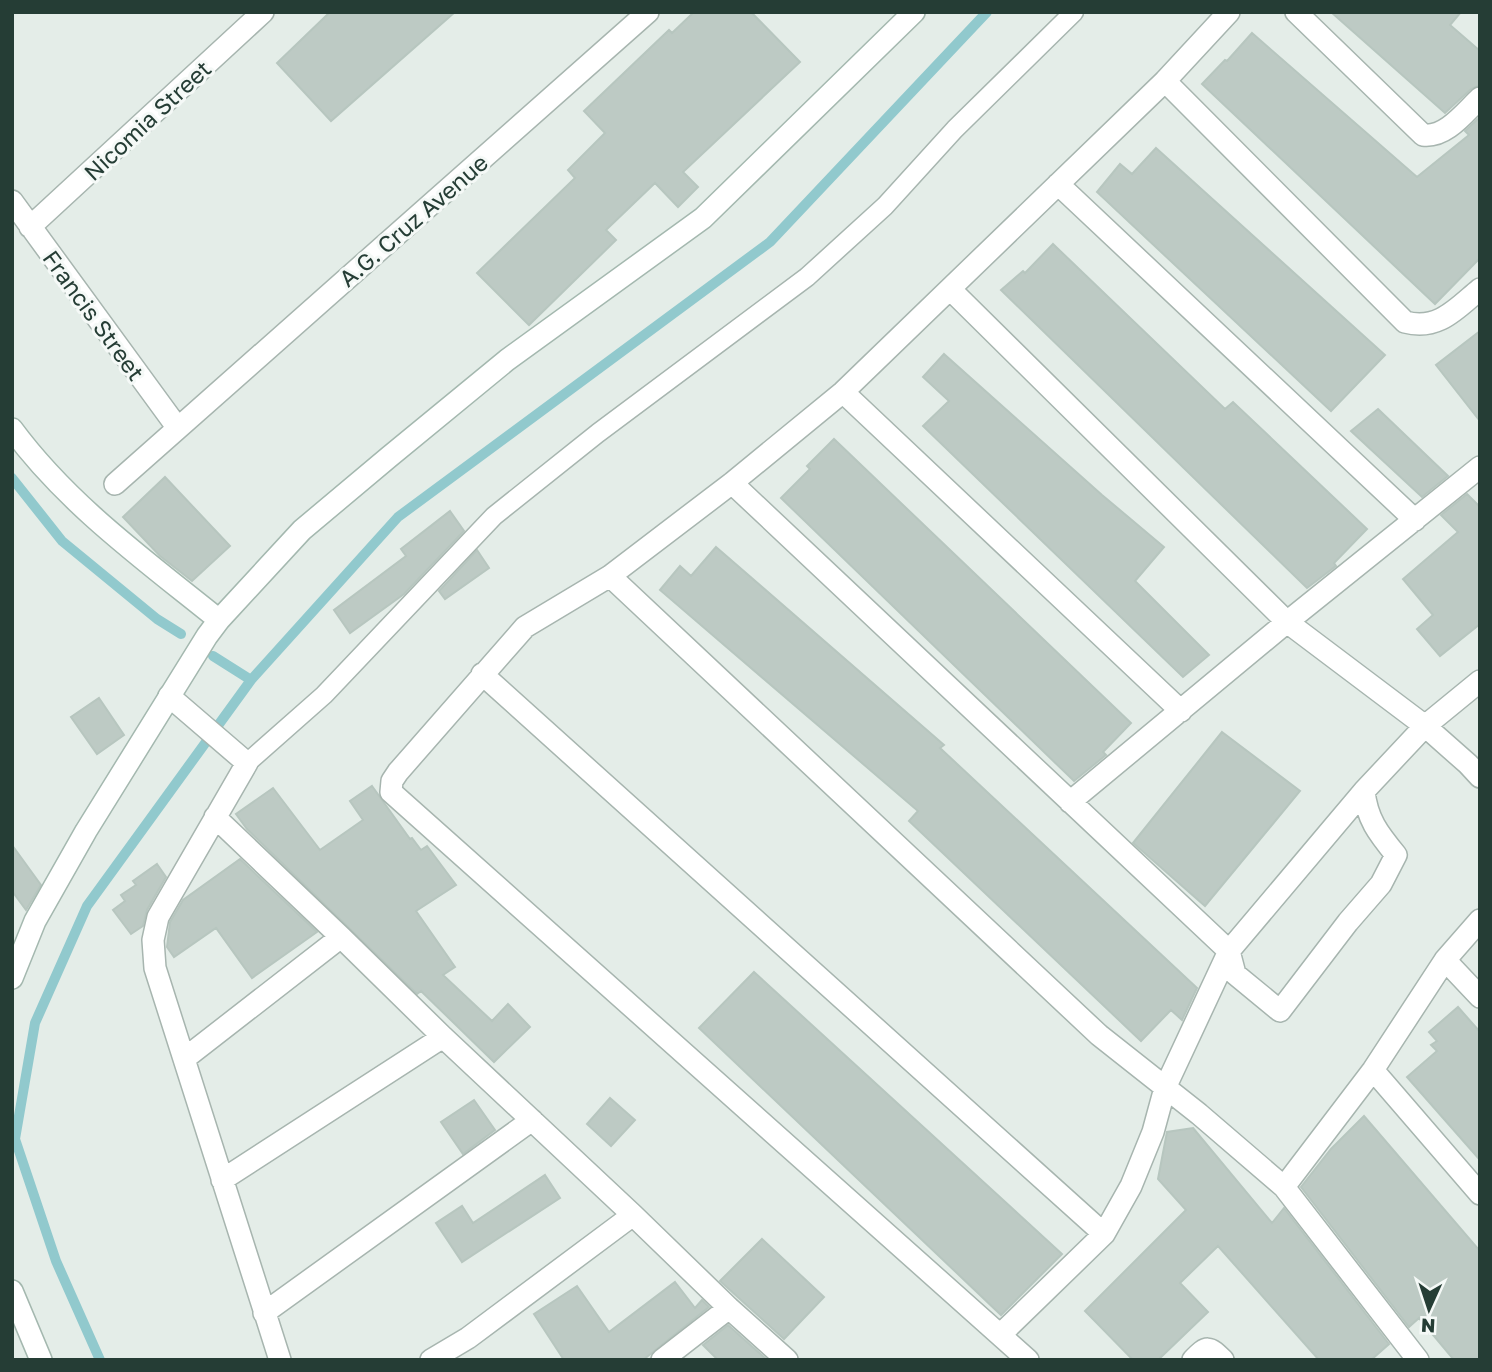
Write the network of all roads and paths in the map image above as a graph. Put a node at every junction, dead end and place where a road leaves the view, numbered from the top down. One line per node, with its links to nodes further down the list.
1 (264, 12): 11 (street, Nicomia Street)
2 (648, 12): 15 (street, A.G. Cruz Avenue)
3 (914, 12): 22 (street)
4 (1074, 12): 29 (lane)
5 (1229, 12): 7 (street)
6 (1296, 12): 8 (street)
7 (1165, 81): 9 (street); 13 (street)
8 (1480, 98)
9 (1058, 184): 12 (street); 20 (street)
10 (12, 201): 11 (street, Francis Street)
11 (30, 227): 15 (street, Francis Street)
12 (950, 289): 14 (street); 23 (street)
13 (1480, 289)
14 (843, 392): 18 (street); 27 (street)
15 (177, 428): 19 (street, A.G. Cruz Avenue)
16 (12, 429): 22 (street)
17 (1480, 467): 20 (street)
18 (732, 483): 21 (street); 32 (street)
19 (115, 484)
20 (1415, 520): 23 (street)
21 (610, 576): 24 (street); 43 (street)
22 (219, 620): 26 (street)
23 (1287, 622): 27 (street); 28 (street)
24 (482, 674): 49 (street); 53 (street)
25 (1480, 681): 28 (street)
26 (169, 696): 29 (street); 38 (street)
27 (1181, 711): 32 (street)
28 (1425, 726): 30 (street); 31 (street)
29 (243, 759): 33 (street)
30 (1480, 777)
31 (1364, 791): 36 (street); 36 (street)
32 (1070, 802): 36 (street)
33 (215, 817): 35 (street); 41 (street)
34 (1480, 920): 37 (street)
35 (341, 937): 40 (street); 41 (street)
36 (1229, 951): 43 (street)
37 (1445, 960): 39 (street); 42 (street)
38 (12, 978)
39 (1480, 998)
40 (443, 1037): 44 (street); 45 (street)
41 (184, 1059): 45 (street)
42 (1373, 1070): 46 (street); 47 (street)
43 (1165, 1088): 46 (street); 49 (street)
44 (532, 1120): 48 (street); 52 (street)
45 (222, 1180): 52 (street)
46 (1284, 1187): 62 (street)
47 (1480, 1194)
48 (633, 1215): 51 (street); 56 (street)
49 (1104, 1234): 53 (street)
50 (12, 1291): 54 (street)
51 (729, 1308): 57 (street); 58 (street)
52 (264, 1313): 55 (street)
53 (1000, 1335): 59 (street)
54 (41, 1360)
55 (280, 1360)
56 (431, 1360)
57 (662, 1360)
58 (787, 1360)
59 (1028, 1360)
60 (1193, 1360): 61 (street)
61 (1223, 1360)
62 (1418, 1360)

